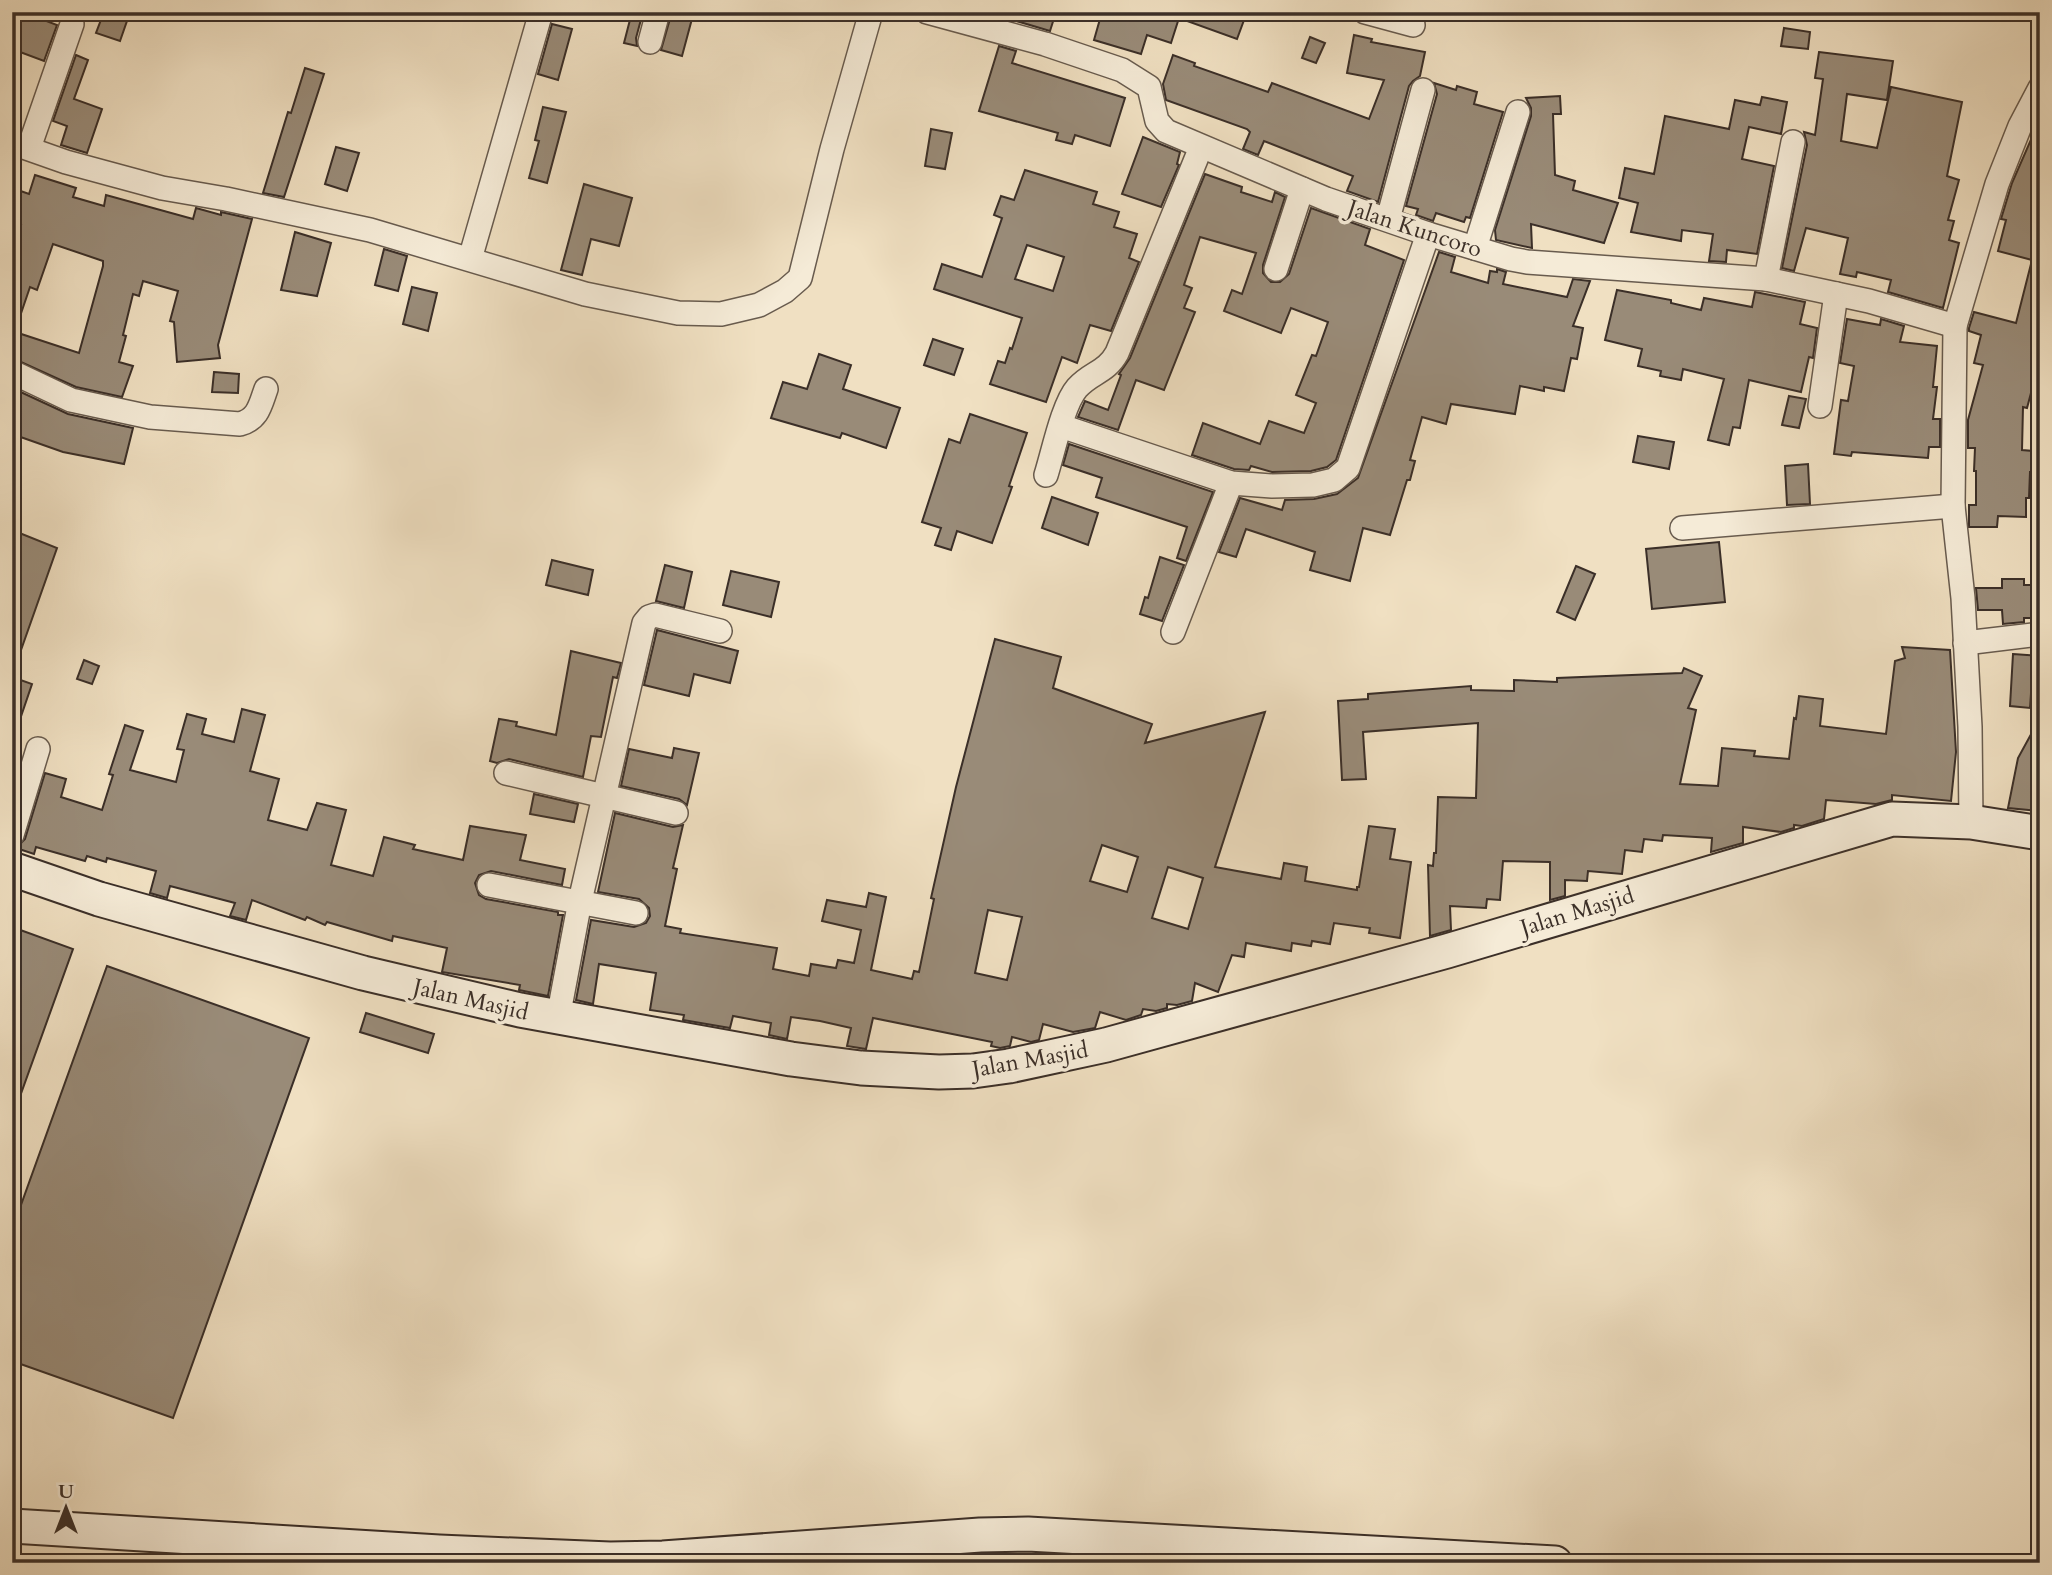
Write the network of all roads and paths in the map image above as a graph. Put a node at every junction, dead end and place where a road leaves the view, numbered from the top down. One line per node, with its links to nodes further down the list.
1 (541, 12): 19 (street)
2 (658, 12): 8 (street)
3 (871, 12): 19 (street)
4 (928, 12): 14 (street, Jalan Kuncoro)
5 (1365, 12): 7 (street)
6 (72, 23): 13 (street)
7 (1413, 25)
8 (650, 42)
9 (2040, 88): 23 (street)
10 (1423, 90): 16 (street)
11 (1518, 113): 18 (street)
12 (1793, 142): 21 (street)
13 (21, 146): 19 (street)
14 (1201, 147): 15 (street, Jalan Kuncoro); 27 (street)
15 (1302, 190): 16 (street, Jalan Kuncoro); 20 (street)
16 (1388, 219): 17 (street, Jalan Kuncoro)
17 (1428, 234): 18 (street, Jalan Kuncoro); 29 (street)
18 (1475, 248): 21 (street, Jalan Kuncoro)
19 (470, 259)
20 (1276, 269)
21 (1766, 279): 22 (street, Jalan Kuncoro)
22 (1836, 294): 23 (street, Jalan Kuncoro); 26 (street)
23 (1955, 326): 30 (street)
24 (12, 372): 25 (street)
25 (266, 389)
26 (1820, 406)
27 (1061, 426): 28 (street); 29 (street)
28 (1046, 475)
29 (1231, 482): 33 (street)
30 (1952, 506): 31 (street); 35 (street)
31 (1682, 527)
32 (720, 631): 38 (street)
33 (1173, 632)
34 (2040, 634): 35 (street)
35 (1965, 643): 40 (street)
36 (38, 749): 42 (street)
37 (506, 773): 38 (street)
38 (603, 797): 39 (street); 45 (street)
39 (676, 813)
40 (1970, 822): 41 (street, Jalan Masjid); 47 (street, Jalan Masjid)
41 (2040, 832)
42 (12, 835)
43 (12, 869): 47 (street, Jalan Masjid)
44 (489, 885): 45 (street)
45 (580, 901): 46 (street); 47 (street)
46 (636, 913)
47 (558, 1018)
48 (12, 1525): 49 (street)
49 (712, 1558): 50 (street)
50 (1385, 1558): 51 (street)
51 (1555, 1563)

